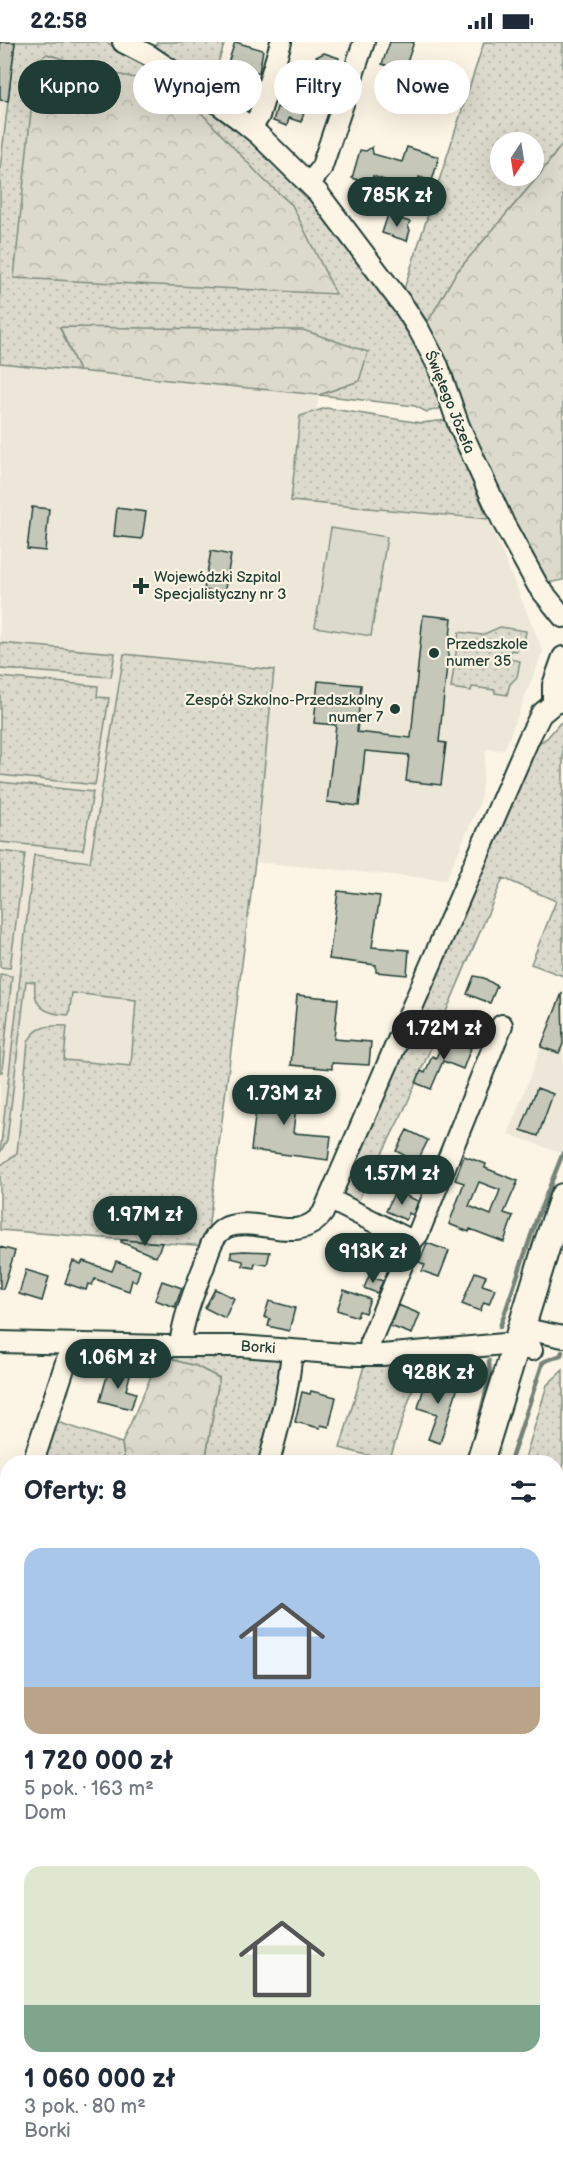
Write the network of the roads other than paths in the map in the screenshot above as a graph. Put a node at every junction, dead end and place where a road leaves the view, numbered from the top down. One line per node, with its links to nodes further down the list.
1 (123, 42): 4 (street, Świętego Józefa)
2 (282, 42): 5 (street)
3 (364, 42): 6 (street)
4 (147, 47): 5 (street, Świętego Józefa)
5 (251, 128): 6 (street, Świętego Józefa)
6 (309, 184): 7 (street, Świętego Józefa)
7 (563, 617)
8 (563, 657): 9 (street)
9 (558, 702): 12 (street)
10 (502, 1025): 13 (street)
11 (563, 1197): 16 (main road)
12 (329, 1199): 13 (street); 19 (street)
13 (412, 1241): 21 (street)
14 (563, 1247): 16 (main road)
15 (563, 1337): 16 (street, Borki)
16 (526, 1339): 21 (street, Borki); 24 (main road); 25 (main road)
17 (0, 1342): 18 (street, Borki)
18 (72, 1344): 19 (street, Borki); 22 (street)
19 (180, 1346): 20 (street, Borki)
20 (292, 1350): 21 (street, Borki); 23 (street)
21 (369, 1355)
22 (35, 1455)
23 (271, 1455)
24 (483, 1455)
25 (499, 1455)

